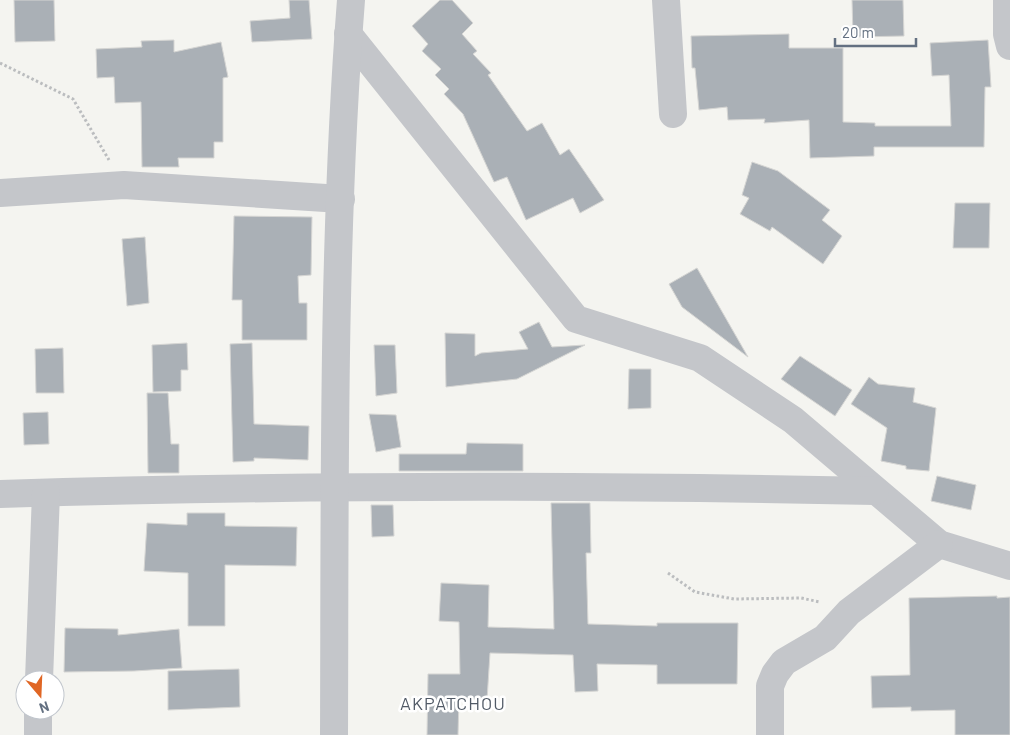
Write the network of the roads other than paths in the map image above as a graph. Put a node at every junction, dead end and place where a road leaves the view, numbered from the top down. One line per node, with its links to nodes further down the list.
1 (351, 0): 4 (street)
2 (666, 0): 6 (street)
3 (1007, 0): 5 (street)
4 (348, 34): 8 (street); 10 (street)
5 (1010, 46)
6 (673, 114)
7 (0, 193): 8 (street)
8 (341, 199): 9 (street)
9 (335, 488): 10 (street); 11 (street); 18 (street)
10 (875, 491): 13 (street)
11 (46, 493): 12 (street); 15 (street)
12 (0, 494)
13 (939, 544): 14 (street); 19 (street)
14 (1010, 566)
15 (39, 670)
16 (38, 720): 17 (street)
17 (38, 735)
18 (334, 735)
19 (770, 735)

